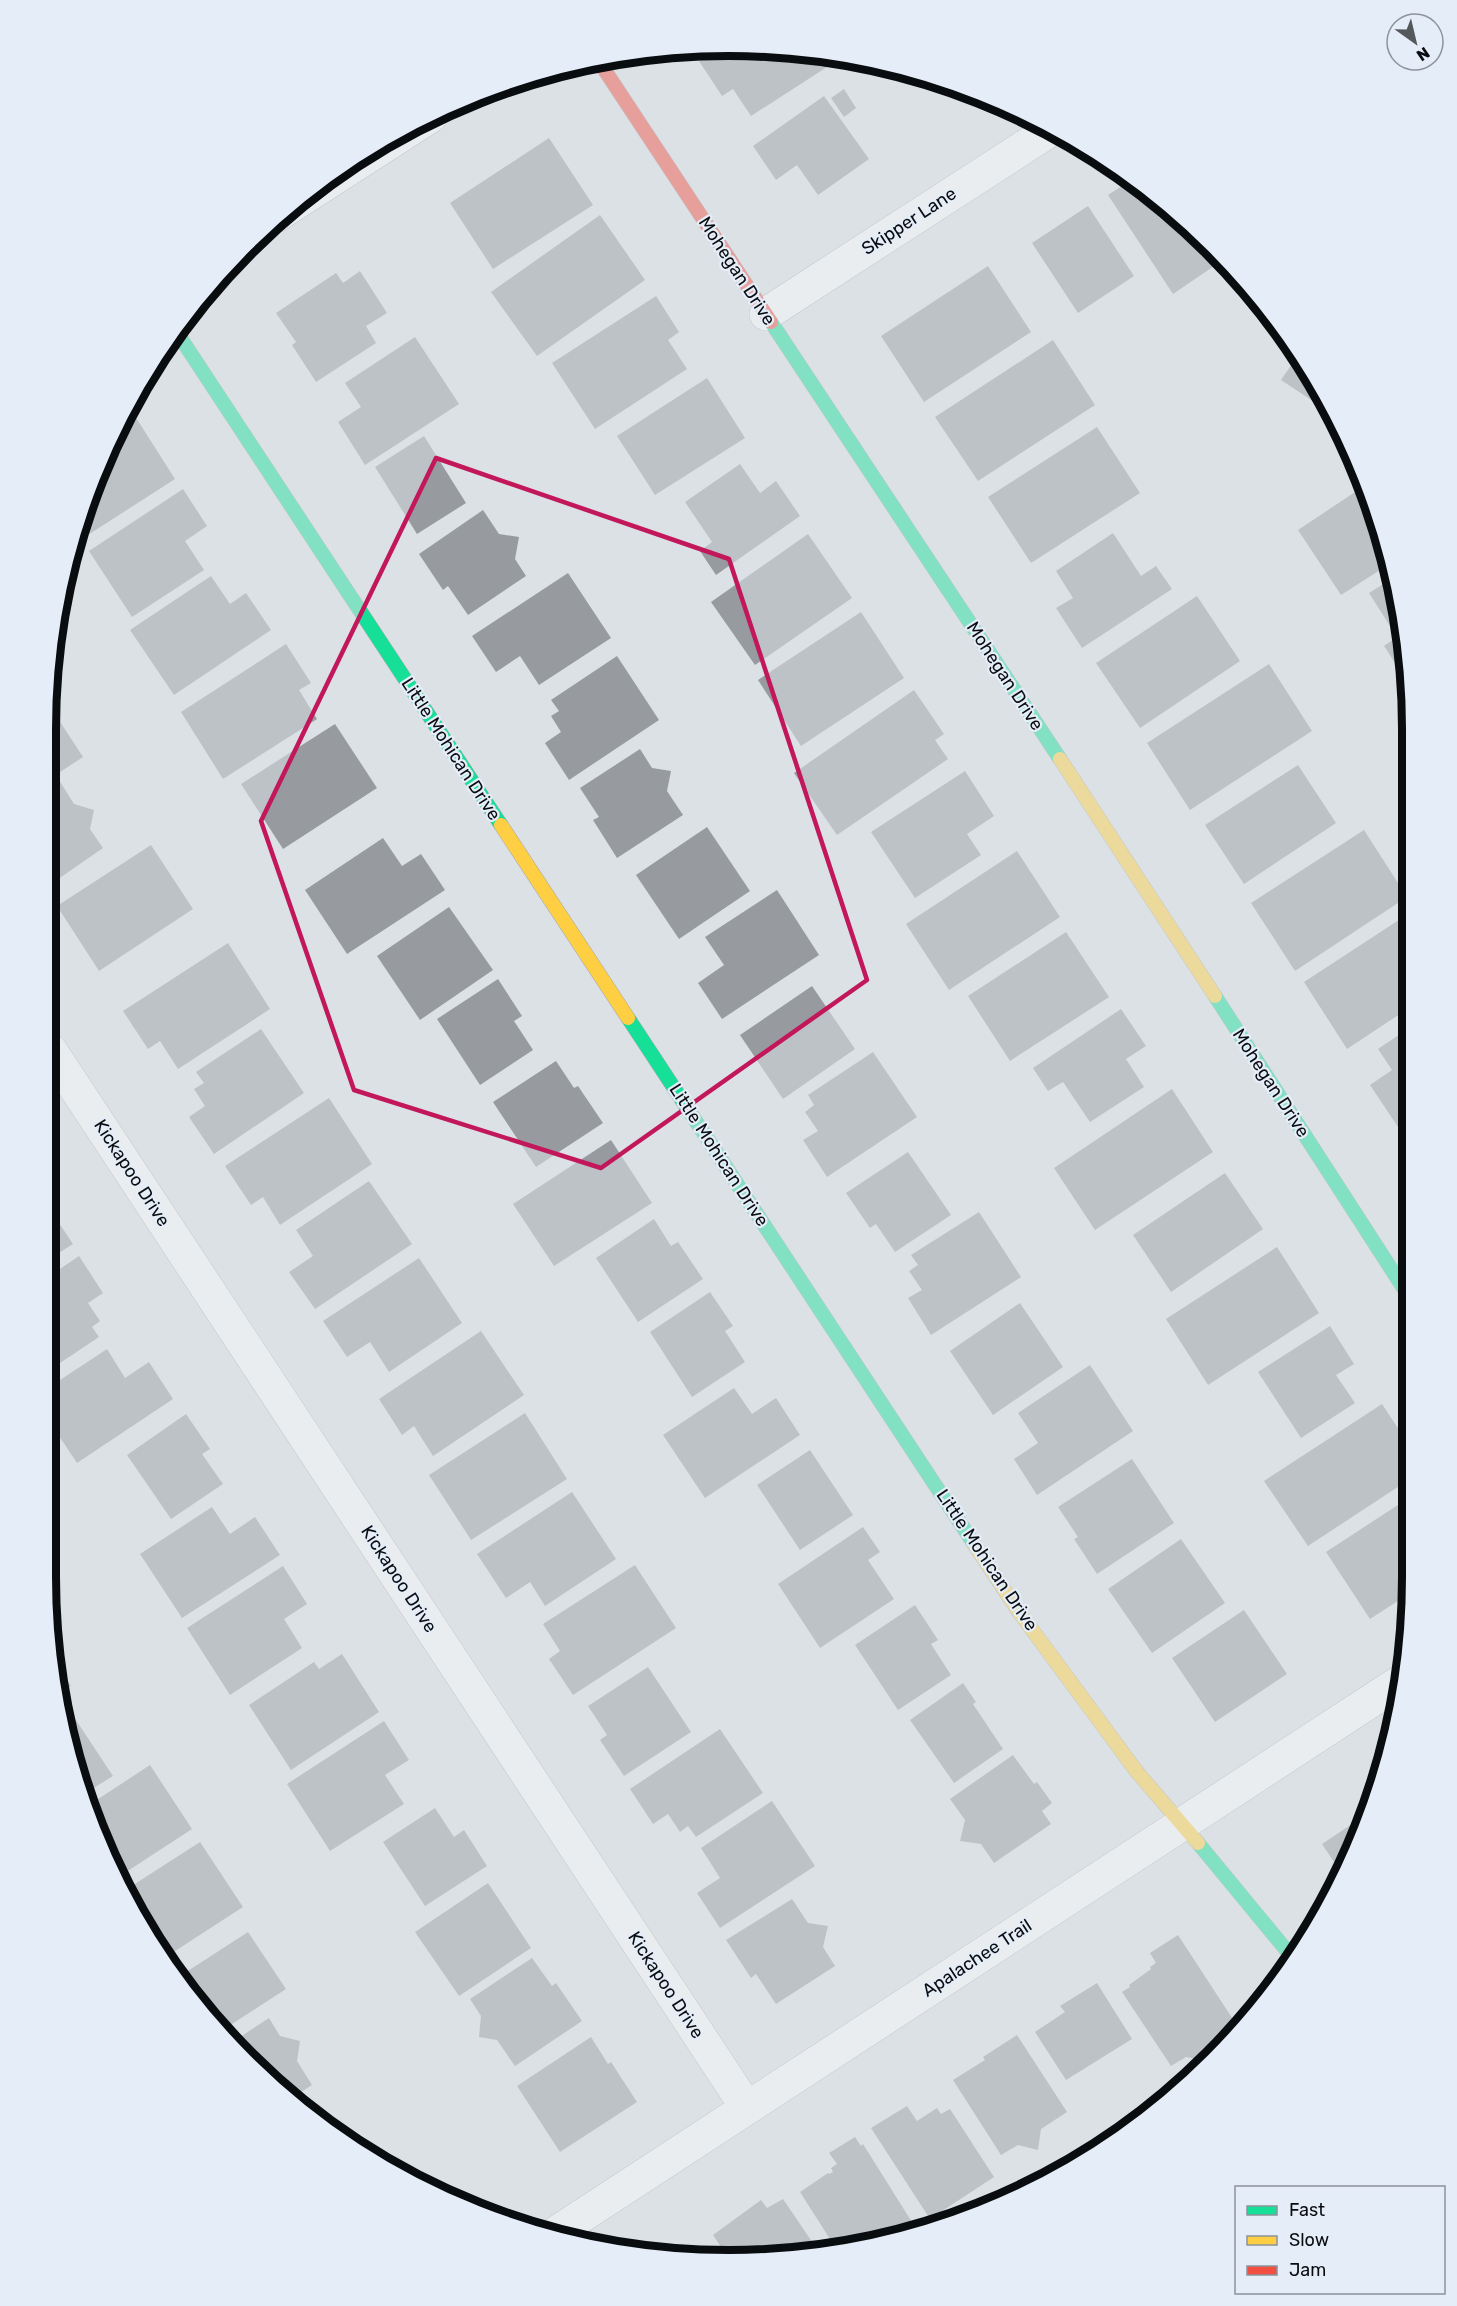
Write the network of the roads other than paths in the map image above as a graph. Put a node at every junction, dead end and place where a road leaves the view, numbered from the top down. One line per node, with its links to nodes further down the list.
1 (603, 67): 3 (street, Mohegan Drive)
2 (1044, 134): 3 (street, Skipper Lane)
3 (766, 314): 6 (street, Mohegan Drive)
4 (181, 338): 8 (street, Little Mohican Drive)
5 (56, 1059): 10 (street, Kickapoo Drive)
6 (1402, 1286)
7 (1393, 1687): 8 (street, Apalachee Trail)
8 (1181, 1825): 9 (street, Little Mohican Drive); 10 (street, Apalachee Trail)
9 (1288, 1952)
10 (747, 2108): 11 (street, Apalachee Trail)
11 (561, 2230)

